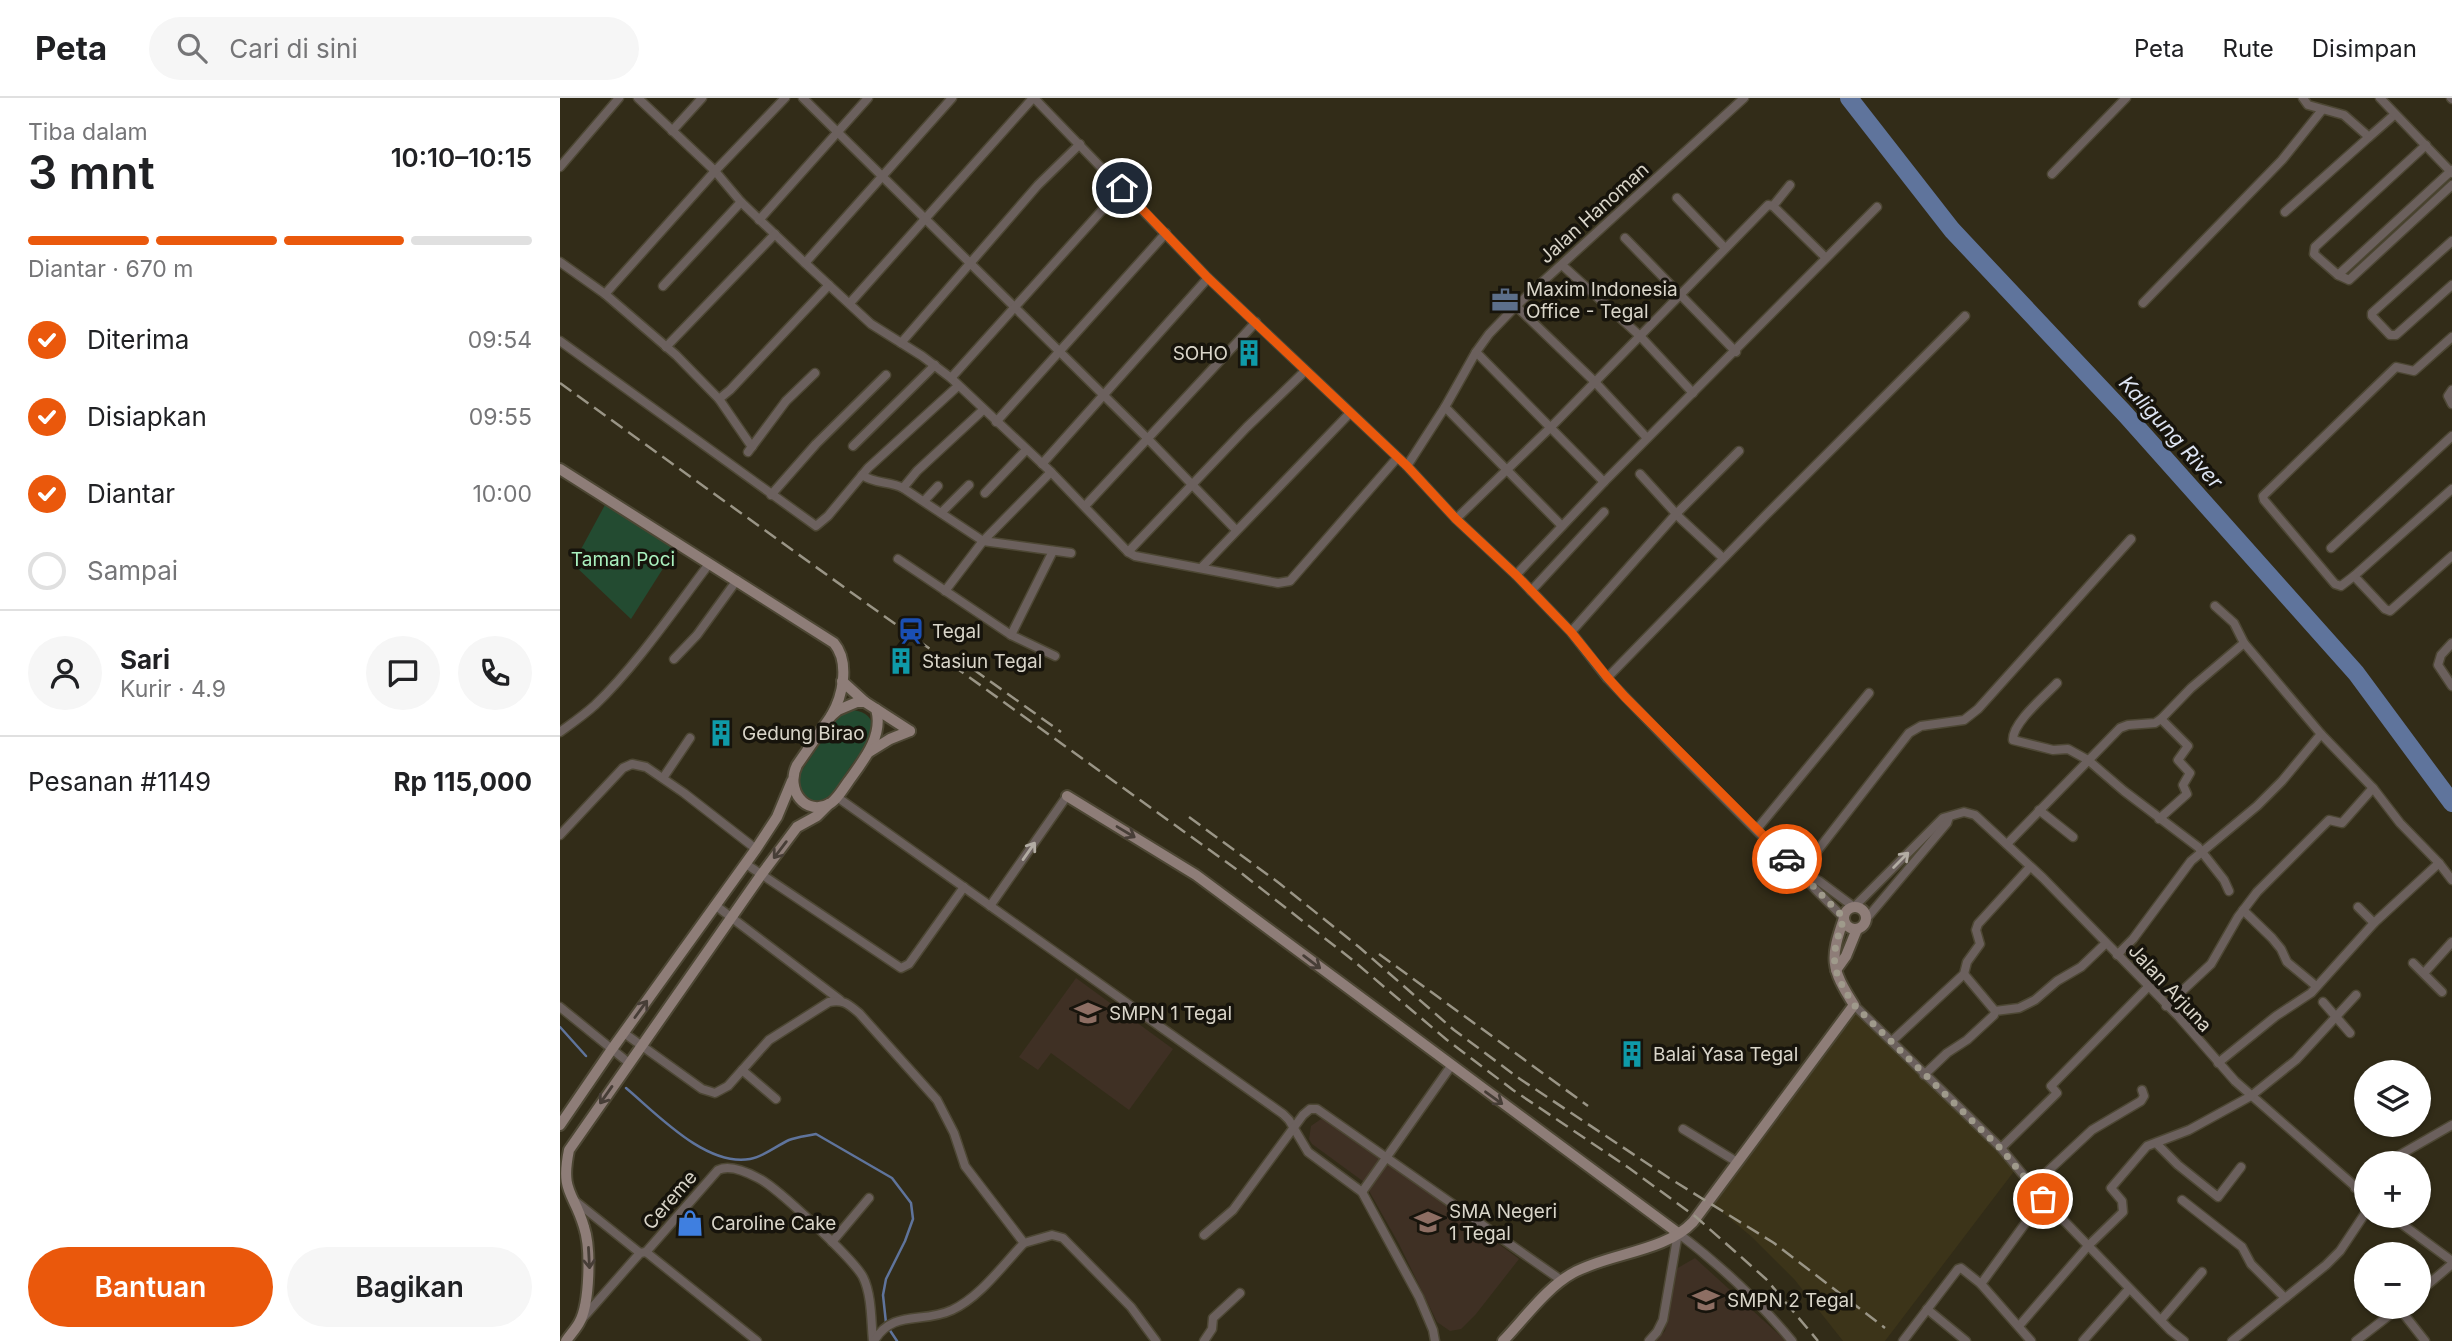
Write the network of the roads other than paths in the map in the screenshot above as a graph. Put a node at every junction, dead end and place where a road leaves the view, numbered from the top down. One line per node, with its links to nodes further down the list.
1 (619, 98): 20 (street)
2 (638, 98): 15 (street)
3 (702, 98): 15 (street)
4 (785, 98): 21 (street)
5 (803, 98): 16 (street)
6 (868, 98): 16 (street)
7 (952, 98): 24 (street)
8 (1033, 98): 18 (street); 33 (street)
9 (1744, 98): 44 (street, Jalan Hanoman)
10 (2126, 98): 23 (street)
11 (2303, 98): 13 (street)
12 (2379, 98): 14 (street)
13 (2322, 110): 17 (street); 53 (street)
14 (2394, 115): 17 (street); 19 (street)
15 (672, 131): 21 (street)
16 (839, 133): 24 (street); 34 (street)
17 (2369, 136): 32 (street)
18 (1080, 144): 27 (street); 43 (street)
19 (2426, 145): 22 (street); 45 (street)
20 (560, 167)
21 (715, 171): 29 (street); 50 (street)
22 (2451, 171): 45 (street)
23 (2052, 174)
24 (882, 177): 33 (street); 42 (street)
25 (1790, 185): 30 (street)
26 (2452, 185): 45 (street)
27 (1122, 188): 35 (street); 55 (street)
28 (1677, 198): 39 (street)
29 (741, 202): 34 (street); 49 (street)
30 (1773, 206): 39 (street); 40 (street)
31 (1877, 207): 40 (street)
32 (2285, 212)
33 (926, 219): 43 (street); 52 (street)
34 (759, 220): 36 (street)
35 (1166, 233): 46 (street); 63 (street)
36 (775, 234): 42 (street); 62 (street)
37 (1625, 238): 51 (street)
38 (2452, 240): 48 (street)
39 (1725, 248): 51 (street)
40 (1826, 258): 65 (street)
41 (560, 262): 50 (street)
42 (805, 263): 47 (street)
43 (970, 263): 55 (street); 61 (street)
44 (1562, 265): 54 (street, Jalan Hanoman); 58 (street)
45 (2339, 275)
46 (1208, 278): 57 (street); 75 (street)
47 (829, 285): 52 (street); 76 (street)
48 (2452, 285)
49 (663, 286)
50 (605, 294): 62 (street)
51 (1680, 295): 58 (street); 65 (street)
52 (850, 303): 61 (street)
53 (2143, 303)
54 (1516, 306): 64 (street, Jalan Hanoman); 71 (street)
55 (1014, 307): 63 (street); 70 (street)
56 (1965, 316): 120 (street)
57 (1256, 322): 67 (street); 84 (street)
58 (1640, 336): 71 (street); 74 (street)
59 (2452, 337): 125 (street)
60 (560, 341): 104 (street)
61 (901, 343): 66 (street)
62 (666, 347): 76 (street)
63 (1059, 352): 75 (street); 81 (street)
64 (1476, 352): 78 (street, Jalan Hanoman); 82 (street)
65 (1735, 352): 74 (street)
66 (935, 365): 70 (street); 86 (street)
67 (1305, 371): 80 (street); 98 (street)
68 (815, 373): 76 (street)
69 (886, 375): 104 (street)
70 (951, 378): 72 (street)
71 (1594, 382): 82 (street); 85 (street)
72 (958, 386): 79 (street); 96 (street)
73 (2452, 390): 77 (street)
74 (1693, 393): 85 (street)
75 (1103, 395): 84 (street); 90 (street)
76 (719, 399)
77 (2452, 404)
78 (1445, 407): 91 (street, Jalan Hanoman); 93 (street)
79 (984, 410): 81 (street); 101 (street)
80 (1350, 413): 89 (street); 112 (street)
81 (996, 422): 87 (street)
82 (1551, 427): 93 (street); 97 (street)
83 (2452, 436): 115 (street)
84 (1146, 438): 98 (street); 106 (street)
85 (1647, 438): 97 (street)
86 (853, 446)
87 (1026, 450): 90 (street); 103 (street)
88 (1739, 451): 109 (street)
89 (1397, 458): 91 (street); 123 (street)
90 (1042, 464): 94 (street)
91 (1407, 466): 110 (street)
92 (560, 468): 122 (street)
93 (1507, 469): 110 (street); 111 (street)
94 (1051, 472): 106 (street); 114 (street)
95 (1640, 474): 109 (street)
96 (862, 475): 101 (street); 104 (street)
97 (1604, 482): 111 (street)
98 (1192, 484): 112 (street); 117 (street)
99 (969, 485): 108 (street)
100 (938, 486): 105 (street)
101 (903, 488): 105 (street)
102 (2452, 489): 125 (street)
103 (985, 493)
104 (771, 495)
105 (924, 501): 108 (street)
106 (1085, 506): 117 (street)
107 (1604, 512): 128 (street)
108 (941, 513): 114 (street)
109 (1676, 514): 120 (street); 130 (street)
110 (1456, 519): 124 (street)
111 (1562, 526): 124 (street)
112 (1236, 530): 123 (street)
113 (2131, 539): 167 (street)
114 (983, 541): 116 (street); 127 (street)
115 (2331, 548)
116 (1054, 551): 118 (street); 131 (street)
117 (1128, 552): 123 (street)
118 (1072, 553)
119 (2452, 556): 125 (street)
120 (1723, 558): 136 (street)
121 (898, 559): 127 (street)
122 (709, 564): 126 (street); 145 (street)
123 (1202, 567)
124 (1516, 575): 128 (street)
125 (2354, 576)
126 (737, 580): 135 (street); 137 (street)
127 (945, 591): 131 (street)
128 (1531, 591): 130 (street)
129 (2215, 606): 132 (street)
130 (1571, 632): 136 (street)
131 (1011, 635): 134 (street)
132 (2244, 643): 144 (street); 146 (street)
133 (2452, 643): 139 (street)
134 (1055, 656)
135 (674, 659)
136 (1608, 678): 158 (street)
137 (842, 681): 141 (street); 143 (street)
138 (2057, 683): 149 (street)
139 (2452, 685)
140 (1869, 694): 158 (street)
141 (865, 702): 142 (street); 143 (street)
142 (876, 709): 148 (street); 148 (street)
143 (831, 716): 151 (street)
144 (2161, 719): 149 (street); 157 (street)
145 (560, 732)
146 (2321, 734): 152 (street); 163 (street)
147 (690, 738): 150 (street)
148 (868, 753): 154 (street)
149 (2088, 760): 155 (street); 157 (street)
150 (663, 778): 159 (street); 162 (street)
151 (792, 781): 154 (street); 162 (street)
152 (2373, 789): 164 (street); 176 (street)
153 (1067, 796): 173 (street, one-way to 153); 207 (street, one-way to 207)
154 (833, 801): 168 (street, one-way to 168); 170 (street)
155 (2039, 810): 160 (street); 161 (street)
156 (1949, 817): 161 (street, Jalan Arjuna); 174 (street, one-way to 156); 179 (street)
157 (2159, 819): 163 (street)
158 (1757, 830): 167 (street)
159 (560, 835)
160 (2073, 837)
161 (2007, 844): 166 (street, Jalan Arjuna)
162 (756, 849): 165 (street)
163 (2202, 851): 171 (street); 184 (street)
164 (2439, 863): 169 (street); 180 (street)
165 (746, 864): 168 (street); 172 (street)
166 (2030, 867): 183 (street, Jalan Arjuna); 188 (street)
167 (1800, 873): 174 (street); 178 (street)
168 (761, 875): 170 (street); 177 (street)
169 (2452, 880)
170 (964, 887): 173 (street)
171 (2229, 891)
172 (715, 905): 177 (street); 201 (street, one-way to 172)
173 (990, 906): 215 (street)
174 (1854, 907): 178 (street); 179 (street)
175 (2358, 907): 180 (street)
176 (2244, 910): 189 (street); 196 (street)
177 (732, 917): 193 (street); 203 (street)
178 (1844, 918): 181 (street); 186 (street)
179 (1867, 918): 181 (street)
180 (2374, 923): 189 (street)
181 (1857, 929): 186 (street)
182 (2452, 942): 187 (street)
183 (2106, 943): 184 (street, Jalan Arjuna); 198 (street)
184 (2117, 955): 190 (street, Jalan Arjuna)
185 (2413, 963): 187 (street)
186 (1836, 970): 195 (street)
187 (2425, 972): 191 (street)
188 (1964, 974): 198 (street); 202 (street)
189 (2316, 986): 206 (street)
190 (2148, 987): 196 (street, Jalan Arjuna); 218 (street)
191 (2442, 992)
192 (2356, 995): 199 (street)
193 (840, 1000): 208 (street); 235 (street)
194 (2323, 1002): 199 (street)
195 (1854, 1005): 202 (street); 221 (street)
196 (2166, 1006): 206 (street, Jalan Arjuna)
197 (560, 1007): 204 (street)
198 (1995, 1011): 209 (street)
199 (2336, 1017): 200 (street); 211 (street)
200 (2350, 1032)
201 (624, 1033): 203 (street); 204 (street)
202 (1892, 1041): 209 (street)
203 (641, 1046): 205 (street); 208 (street)
204 (612, 1049): 205 (street); 213 (street)
205 (629, 1063): 225 (street, one-way to 225)
206 (2218, 1063): 211 (street, Jalan Arjuna)
207 (1451, 1066): 220 (street); 232 (street, one-way to 232)
208 (742, 1070): 212 (street)
209 (1924, 1075): 218 (street)
210 (2142, 1090): 223 (street)
211 (2251, 1096): 217 (street); 224 (street, Jalan Arjuna)
212 (776, 1098)
213 (560, 1125)
214 (2452, 1125): 219 (street)
215 (1294, 1128): 220 (street); 226 (street); 233 (street)
216 (1683, 1129): 221 (street)
217 (2156, 1143): 222 (street); 236 (street)
218 (2001, 1149): 223 (street)
219 (2407, 1151)
220 (1388, 1158): 226 (street); 241 (street)
221 (1737, 1162): 232 (street)
222 (2241, 1167)
223 (2034, 1185): 228 (street)
224 (2354, 1187)
225 (564, 1192): 238 (street); 251 (street, one-way to 251)
226 (1362, 1192): 259 (street)
227 (869, 1198): 234 (street)
228 (2043, 1199): 236 (street); 243 (street)
229 (2182, 1200): 246 (street)
230 (2355, 1228): 246 (street)
231 (2407, 1228): 239 (street)
232 (1678, 1233): 241 (street); 261 (street); 262 (street)
233 (1204, 1235)
234 (832, 1242): 238 (street, Cereme); 256 (street, Cereme)
235 (1024, 1243): 256 (street); 257 (street)
236 (2088, 1246): 244 (street); 252 (street)
237 (2452, 1249): 239 (street)
238 (643, 1253): 251 (street); 255 (street)
239 (2450, 1261): 242 (street)
240 (2202, 1272): 250 (street)
241 (1561, 1280): 260 (street)
242 (2431, 1280)
243 (1981, 1284): 247 (street); 252 (street)
244 (2129, 1289): 250 (street); 265 (street)
245 (1240, 1293): 258 (street)
246 (2285, 1298): 267 (street)
247 (1927, 1309): 253 (street); 263 (street)
248 (2385, 1319): 268 (street)
249 (2408, 1319): 269 (street)
250 (2161, 1320): 266 (street)
251 (580, 1321): 254 (street)
252 (2019, 1326): 264 (street)
253 (1905, 1340)
254 (566, 1341)
255 (757, 1341)
256 (873, 1341)
257 (1156, 1341)
258 (1204, 1341)
259 (1435, 1341)
260 (1503, 1341)
261 (1648, 1341)
262 (1792, 1341)
263 (1966, 1341)
264 (2031, 1341)
265 (2083, 1341)
266 (2184, 1341)
267 (2232, 1341)
268 (2356, 1341)
269 (2425, 1341)

